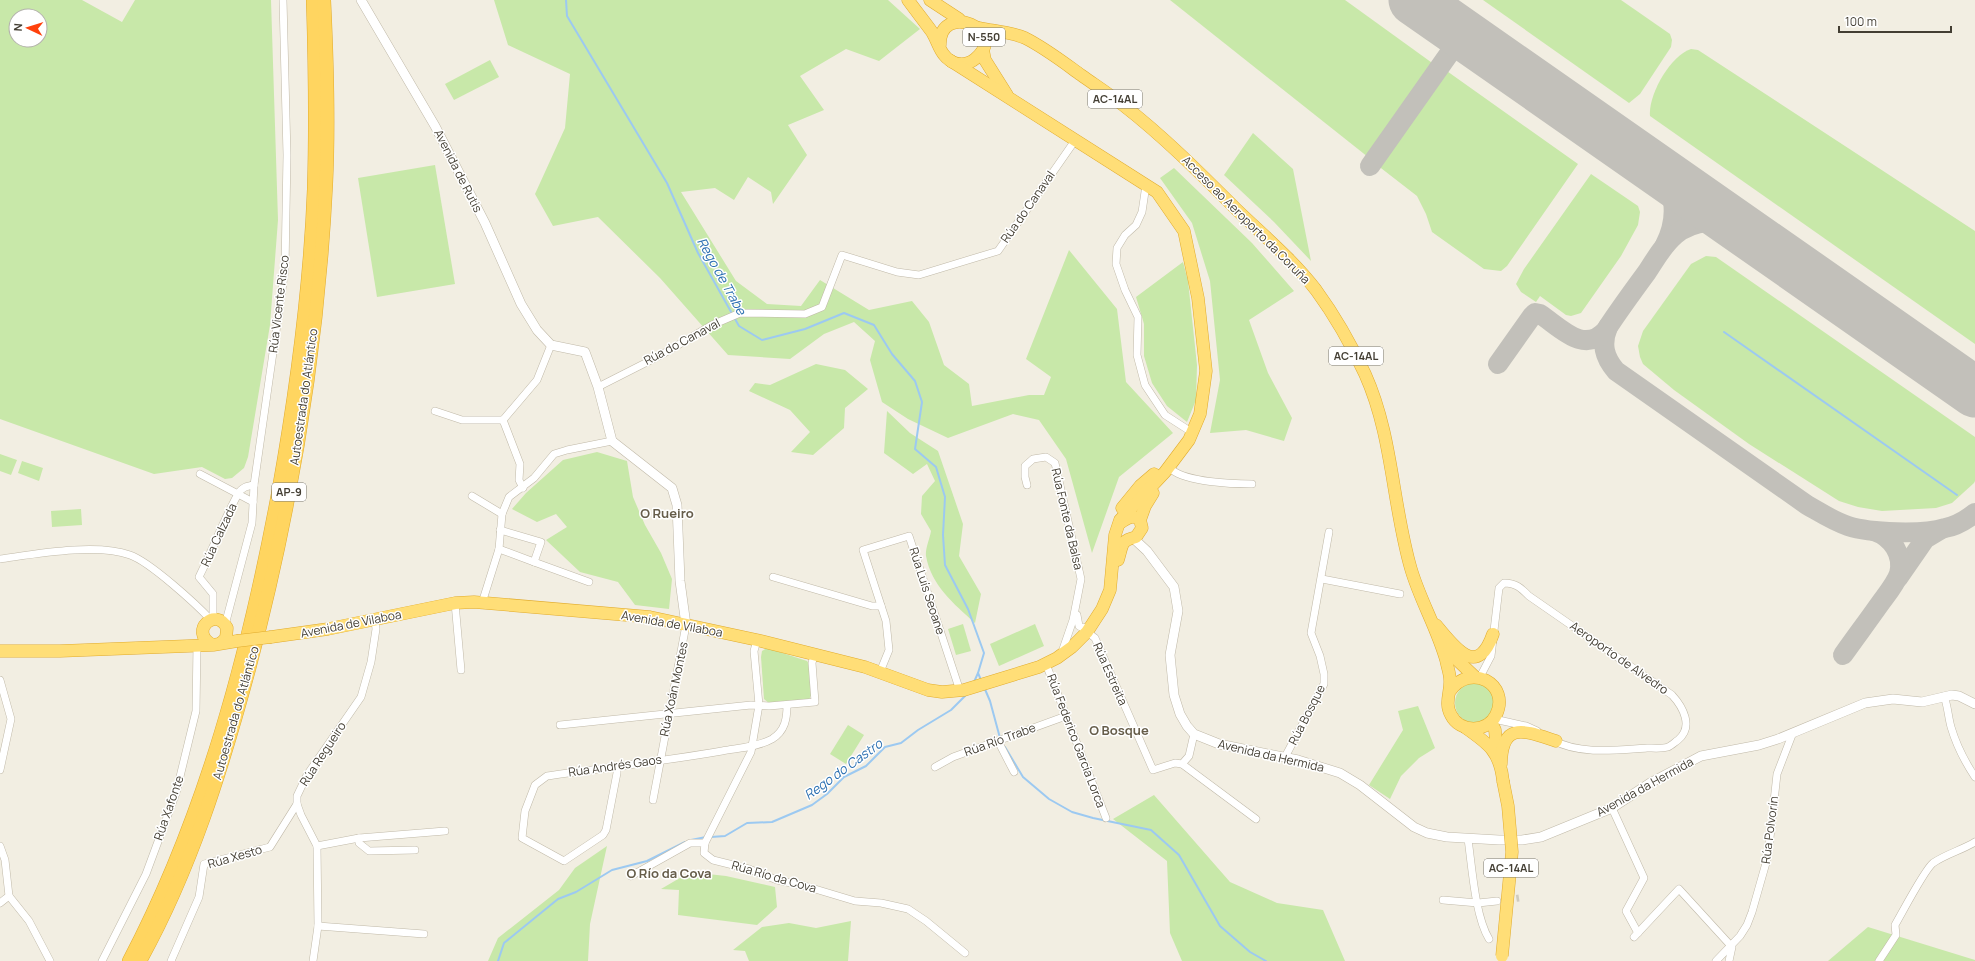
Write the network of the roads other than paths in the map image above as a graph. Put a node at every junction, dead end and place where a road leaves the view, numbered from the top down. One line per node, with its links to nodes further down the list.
1 (283, 0): 27 (street, Rúa Vicente Risco)
2 (313, 0): 120 (highway, Autoestrada do Atlántico / AP-9)
3 (324, 0): 121 (highway, Autoestrada do Atlántico / AP-9)
4 (361, 0): 16 (street, Avenida de Rutis)
5 (908, 0): 9 (highway)
6 (930, 0): 7 (highway, N-550)
7 (959, 19): 8 (highway, N-550); 9 (highway, N-550)
8 (980, 28): 10 (highway, N-550); 11 (highway, Acceso ao Aeroporto da Coruña / AC-14AL)
9 (940, 45): 12 (highway)
10 (984, 45): 11 (highway, Acceso ao Aeroporto da Coruña / AC-14AL); 12 (highway, N-550); 13 (highway)
11 (1049, 52): 52 (highway, Acceso ao Aeroporto da Coruña / AC-14AL)
12 (951, 61): 13 (highway)
13 (1009, 98): 14 (highway)
14 (1076, 139): 15 (highway); 17 (street, Rúa do Canaval)
15 (1146, 185): 20 (highway); 20 (street)
16 (551, 344): 17 (street); 19 (street)
17 (598, 387): 21 (street)
18 (435, 411): 19 (street)
19 (503, 420): 28 (street)
20 (1191, 436): 22 (highway); 24 (highway); 34 (highway)
21 (612, 440): 28 (street); 55 (street)
22 (1172, 470): 26 (street); 33 (highway)
23 (200, 474): 29 (street)
24 (1151, 477): 34 (highway); 40 (highway)
25 (1027, 484): 47 (street, Rúa Fonte da Balsa)
26 (1252, 484)
27 (254, 485): 29 (street); 31 (street, Rúa Vicente Risco)
28 (523, 488): 32 (street)
29 (238, 494): 31 (street); 54 (street, Rúa Calzada)
30 (472, 496): 32 (street)
31 (253, 502): 50 (street, Rúa Vicente Risco)
32 (502, 514): 35 (street)
33 (1140, 520): 34 (highway); 37 (highway)
34 (1121, 521): 37 (highway); 40 (highway); 45 (highway)
35 (500, 530): 38 (street); 41 (street)
36 (1329, 532): 43 (street, Rúa Bosque)
37 (1134, 536): 45 (highway); 80 (street)
38 (499, 549): 41 (street); 49 (street)
39 (0, 559): 54 (street)
40 (1107, 561): 45 (highway)
41 (534, 562): 44 (street)
42 (773, 577): 51 (street)
43 (1322, 580): 46 (street); 85 (street, Rúa Bosque)
44 (589, 582)
45 (1110, 590): 56 (highway, Avenida de Vilaboa)
46 (1400, 594)
47 (1077, 602): 56 (street, Rúa Fonte da Balsa); 63 (street, Rúa Fonte da Balsa)
48 (455, 603): 49 (highway, Avenida de Vilaboa); 53 (highway, Avenida de Vilaboa); 65 (street)
49 (482, 603): 55 (highway, Avenida de Vilaboa)
50 (231, 604): 54 (street, Rúa Vicente Risco); 54 (street)
51 (880, 606): 66 (street); 69 (street, Rúa Luís Seoane)
52 (1431, 619): 57 (highway, AC-14AL); 67 (highway, Acceso ao Aeroporto da Coruña / AC-14AL); 70 (highway, Acceso ao Aeroporto da Coruña / AC-14AL)
53 (375, 620): 59 (highway, Avenida de Vilaboa, bridge); 95 (street, Rúa Regueiro)
54 (212, 623): 59 (highway); 59 (highway); 60 (highway)
55 (686, 624): 58 (highway, Avenida de Vilaboa); 75 (street, Rúa Xoán Montes)
56 (1090, 628): 63 (highway, Avenida de Vilaboa); 88 (street, Rúa Estreita)
57 (1493, 634): 67 (street, Aeroporto de Alvedro); 83 (street, Aeroporto de Alvedro)
58 (756, 640): 62 (highway, Avenida de Vilaboa); 73 (street)
59 (224, 641): 60 (highway, Avenida de Vilaboa)
60 (194, 645): 61 (highway, Avenida de Vilaboa); 119 (street, Rúa Xafonte)
61 (0, 651)
62 (814, 655): 66 (highway, Avenida de Vilaboa); 74 (street)
63 (1057, 658): 64 (highway, Avenida de Vilaboa)
64 (1046, 664): 69 (highway, Avenida de Vilaboa); 76 (street, Rúa Federico García Lorca)
65 (461, 670)
66 (880, 672): 69 (highway, Avenida de Vilaboa)
67 (1478, 677): 70 (highway); 77 (highway, Acceso ao Aeroporto da Coruña / AC-14AL)
68 (0, 680): 91 (street)
69 (962, 690)
70 (1450, 691): 79 (highway, Acceso ao Aeroporto da Coruña / AC-14AL)
71 (1944, 696): 72 (street, Avenida da Hermida); 81 (street, Avenida da Hermida); 93 (street)
72 (1975, 704)
73 (759, 705): 74 (street); 75 (street); 84 (street)
74 (787, 705): 84 (street, Rúa Andrés Gaos)
75 (668, 712): 78 (street); 86 (street, Rúa Xoán Montes)
76 (1066, 716): 82 (street, Rúa Río Trabe); 97 (street, Rúa Federico García Lorca)
77 (1492, 720): 79 (highway); 83 (street, Aeroporto de Alvedro); 87 (highway, Acceso ao Aeroporto da Coruña / AC-14AL)
78 (560, 725)
79 (1466, 728): 87 (highway, Acceso ao Aeroporto da Coruña / AC-14AL)
80 (1194, 734): 85 (street, Avenida da Hermida); 88 (street)
81 (1792, 735): 96 (street, Avenida da Hermida); 116 (street, Rúa Polvorín)
82 (998, 741): 90 (street, Rúa Río Trabe); 92 (street)
83 (1556, 742): 87 (highway, AC-14AL)
84 (753, 745): 86 (street, Rúa Andrés Gaos); 103 (street)
85 (1285, 757): 101 (street, Avenida da Hermida)
86 (659, 760): 89 (street, Rúa Andrés Gaos); 94 (street, Rúa Xoán Montes)
87 (1499, 760): 124 (highway, Acceso ao Aeroporto da Coruña / AC-14AL, bridge)
88 (1182, 764): 98 (street)
89 (617, 766): 89 (street, Rúa Andrés Gaos)
90 (935, 767)
91 (0, 770)
92 (1014, 772)
93 (1975, 777)
94 (653, 800)
95 (297, 804): 105 (street); 122 (street, Rúa Xesto)
96 (1612, 808): 101 (street, Avenida da Hermida); 116 (street)
97 (1106, 818)
98 (1256, 820)
99 (445, 831): 100 (street)
100 (359, 838): 105 (street); 106 (street)
101 (1468, 839): 112 (street)
102 (1975, 842): 127 (street)
103 (705, 843): 107 (street); 117 (street, Rúa Río da Cova)
104 (0, 846): 108 (street)
105 (317, 846): 113 (street)
106 (415, 850)
107 (631, 876)
108 (9, 896): 111 (street); 118 (street)
109 (1443, 900): 112 (street)
110 (1497, 901): 112 (street)
111 (0, 903)
112 (1478, 903): 115 (street)
113 (318, 926): 114 (street); 123 (street)
114 (424, 934)
115 (1489, 939)
116 (1732, 946): 125 (street, Rúa Polvorín); 126 (street)
117 (965, 953)
118 (50, 961)
119 (102, 961)
120 (129, 961)
121 (140, 961)
122 (171, 961)
123 (313, 961)
124 (1502, 961)
125 (1716, 961)
126 (1729, 961)
127 (1879, 961)

